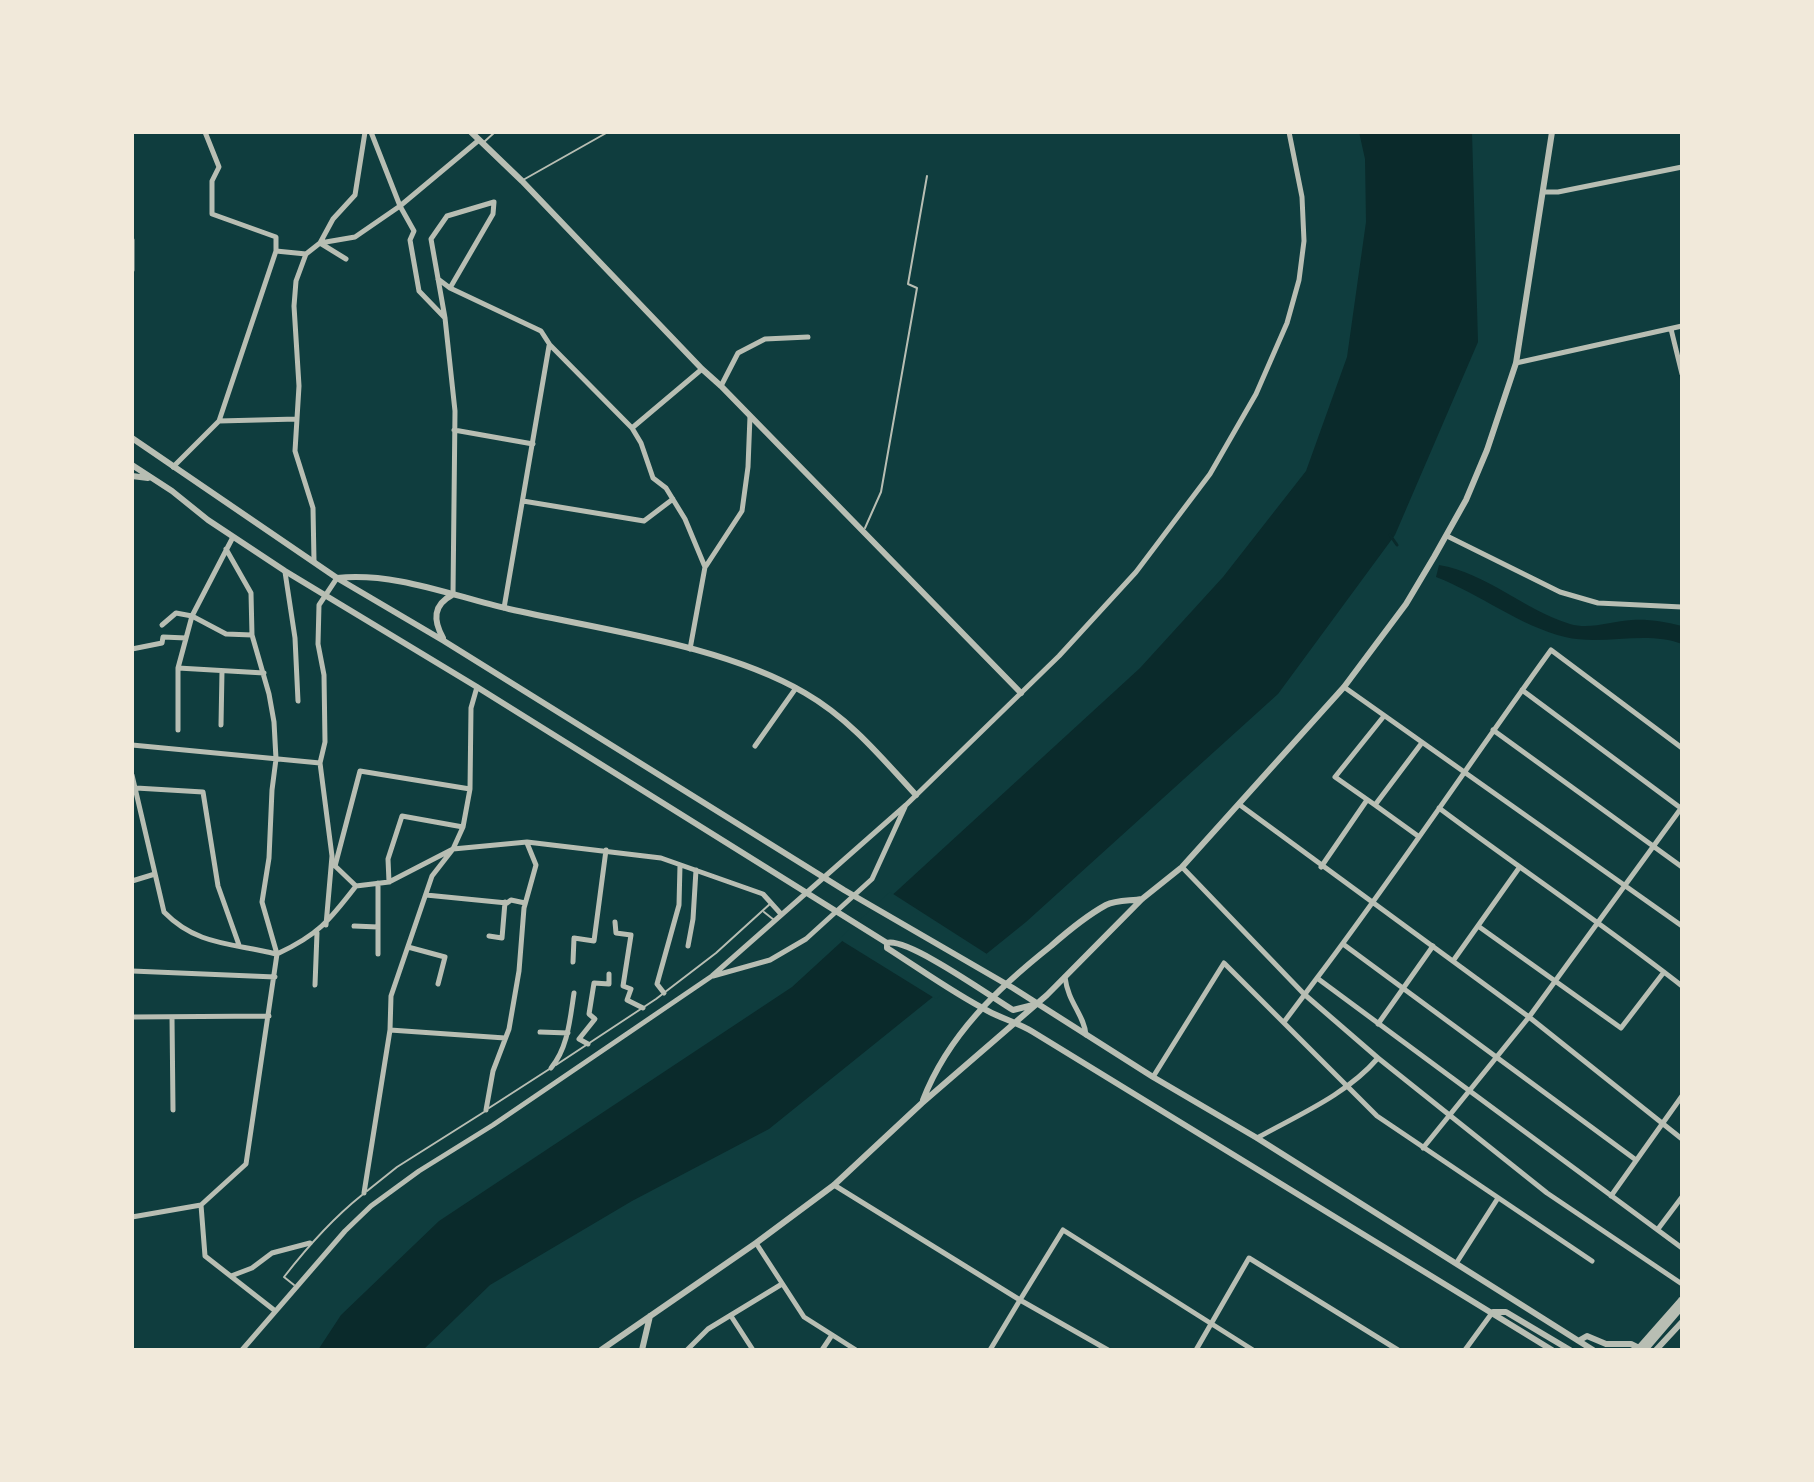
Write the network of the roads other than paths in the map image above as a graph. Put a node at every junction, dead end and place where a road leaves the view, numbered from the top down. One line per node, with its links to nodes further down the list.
1 (205, 132): 17 (street)
2 (365, 132): 16 (street)
3 (371, 132): 14 (street)
4 (471, 132): 9 (street)
5 (495, 132): 9 (lane)
6 (608, 132): 12 (lane)
7 (1289, 132): 71 (street)
8 (1552, 132): 13 (street)
9 (481, 142): 12 (street); 14 (street)
10 (1682, 167): 13 (street)
11 (927, 176): 45 (lane)
12 (522, 181): 29 (street)
13 (1544, 192): 28 (street)
14 (400, 206): 16 (street); 23 (street)
15 (132, 240): 20 (street)
16 (320, 243): 18 (street); 19 (street)
17 (276, 251): 18 (street); 34 (street)
18 (306, 254): 33 (street)
19 (346, 259)
20 (132, 270)
21 (437, 279): 22 (street); 22 (street); 23 (street)
22 (450, 288): 27 (street)
23 (445, 318): 36 (street)
24 (1682, 326): 25 (street)
25 (1671, 329): 28 (street); 30 (street)
26 (808, 337): 31 (street)
27 (550, 345): 35 (street); 38 (street)
28 (1516, 363): 46 (street)
29 (702, 369): 31 (street); 35 (street)
30 (1682, 374)
31 (721, 386): 32 (street)
32 (750, 416): 45 (street); 50 (street)
33 (297, 419): 34 (street); 49 (street)
34 (219, 421): 40 (street)
35 (632, 428): 43 (street)
36 (454, 430): 38 (street); 54 (street)
37 (133, 441): 40 (street)
38 (533, 444): 44 (street)
39 (132, 465): 42 (street)
40 (173, 467): 49 (street)
41 (132, 476): 42 (street)
42 (151, 478): 47 (street)
43 (673, 499): 44 (street); 50 (street)
44 (523, 501): 56 (street)
45 (863, 533): 71 (street)
46 (1447, 536): 55 (street); 68 (street)
47 (233, 537): 48 (street); 51 (street)
48 (226, 549): 57 (street); 59 (street)
49 (314, 561): 52 (street)
50 (705, 567): 63 (street)
51 (285, 571): 53 (street); 72 (street)
52 (337, 578): 53 (street); 54 (street); 61 (street)
53 (325, 593): 67 (street); 82 (street)
54 (452, 595): 56 (street); 61 (street)
55 (1682, 607)
56 (504, 608): 63 (street)
57 (192, 616): 58 (street); 59 (street); 60 (street)
58 (162, 625)
59 (252, 635): 66 (street)
60 (186, 638): 62 (street); 64 (street)
61 (444, 641): 108 (street)
62 (132, 649)
63 (690, 649): 69 (street)
64 (178, 668): 65 (street); 75 (street)
65 (222, 671): 66 (street); 74 (street)
66 (264, 673): 81 (street)
67 (477, 687): 86 (street); 114 (street)
68 (1344, 687): 73 (street); 90 (street)
69 (796, 688): 79 (street); 87 (street)
70 (1522, 690): 76 (street); 80 (street); 93 (street)
71 (1021, 693): 87 (street)
72 (298, 701)
73 (1384, 716): 77 (street); 88 (street)
74 (221, 725)
75 (178, 730)
76 (1493, 730): 83 (street); 97 (street)
77 (1421, 744): 83 (street); 91 (street)
78 (132, 745): 81 (street)
79 (755, 746)
80 (1682, 748)
81 (276, 759): 82 (street); 139 (street)
82 (320, 763): 100 (street)
83 (1464, 772): 92 (street); 112 (street)
84 (132, 775): 85 (street)
85 (136, 788): 107 (street); 135 (street)
86 (470, 789): 94 (street); 100 (street)
87 (916, 795): 89 (street)
88 (1367, 800): 91 (street); 103 (street)
89 (906, 805): 108 (street); 146 (street)
90 (1240, 805): 102 (street); 103 (street)
91 (1375, 805): 95 (street)
92 (1439, 808): 95 (street); 105 (street)
93 (1682, 808): 97 (street)
94 (463, 827): 98 (street); 110 (street)
95 (1418, 836): 120 (street)
96 (527, 842): 98 (street); 99 (street); 118 (street)
97 (1653, 846): 104 (street); 112 (street)
98 (453, 849): 110 (street); 115 (street)
99 (606, 850): 101 (street); 142 (street)
100 (333, 864): 113 (street); 126 (street)
101 (680, 865): 106 (street); 156 (street)
102 (1182, 867): 116 (street); 157 (street)
103 (1321, 867): 120 (street)
104 (1682, 867)
105 (1519, 868): 124 (street); 128 (street)
106 (696, 870): 119 (street); 136 (street)
107 (155, 874): 109 (street); 135 (street)
108 (824, 877): 114 (street); 158 (street)
109 (132, 881)
110 (389, 882): 111 (street)
111 (378, 883): 113 (street); 130 (street)
112 (1625, 884): 124 (street); 129 (street)
113 (356, 886): 126 (street)
114 (806, 892): 122 (street); 133 (street)
115 (426, 895): 117 (street); 138 (street)
116 (1142, 899): 148 (street); 180 (street)
117 (505, 902): 118 (street); 132 (street)
118 (525, 903): 171 (street)
119 (773, 903): 121 (lane); 122 (street)
120 (1373, 904): 134 (street); 137 (street)
121 (763, 912): 123 (lane); 156 (lane)
122 (781, 914): 123 (street)
123 (774, 920): 146 (street)
124 (1597, 920): 144 (street); 150 (street)
125 (615, 922): 159 (street)
126 (326, 925): 131 (street)
127 (354, 926): 130 (street)
128 (1478, 926): 141 (street); 150 (street)
129 (1682, 926)
130 (378, 927): 140 (street)
131 (317, 932): 139 (street); 152 (street)
132 (489, 936)
133 (887, 943): 158 (street); 164 (street)
134 (1343, 944): 149 (street); 154 (street)
135 (239, 945): 139 (street)
136 (688, 946)
137 (1433, 946): 141 (street); 154 (street)
138 (408, 947): 151 (street); 167 (street)
139 (277, 954): 147 (street)
140 (378, 954)
141 (1453, 961): 163 (street)
142 (573, 962)
143 (132, 971): 147 (street)
144 (1664, 972): 150 (street); 153 (street)
145 (609, 974): 172 (street)
146 (712, 976): 205 (street)
147 (275, 977): 160 (street)
148 (1065, 977): 158 (street); 170 (street)
149 (1317, 978): 157 (street); 166 (street)
150 (1553, 981): 163 (street)
151 (438, 984)
152 (315, 985)
153 (1682, 986)
154 (1403, 988): 166 (street); 173 (street)
155 (574, 993): 169 (street)
156 (664, 993): 159 (lane)
157 (1304, 994): 165 (street); 174 (street)
158 (1037, 1004): 164 (street); 170 (street)
159 (643, 1008): 172 (lane)
160 (269, 1016): 162 (street); 194 (street)
161 (133, 1017): 162 (street)
162 (172, 1017): 181 (street)
163 (1529, 1017): 173 (street); 184 (street)
164 (1016, 1022): 180 (street); 209 (street)
165 (1284, 1022): 176 (street); 177 (street)
166 (1378, 1024): 178 (street)
167 (390, 1030): 171 (street); 190 (street)
168 (540, 1032): 169 (street)
169 (568, 1033): 175 (street)
170 (1086, 1036): 176 (street)
171 (505, 1038): 182 (street)
172 (588, 1044): 175 (lane)
173 (1498, 1057): 178 (street); 188 (street)
174 (1378, 1058): 177 (street); 183 (street)
175 (551, 1068): 182 (lane)
176 (1153, 1077): 185 (street)
177 (1348, 1088): 185 (street); 187 (street)
178 (1468, 1091): 183 (street); 191 (street)
179 (1682, 1096): 184 (street)
180 (922, 1103): 189 (street)
181 (173, 1110)
182 (486, 1110): 190 (lane)
183 (1450, 1113): 187 (street); 204 (street)
184 (1661, 1124): 186 (street); 188 (street)
185 (1257, 1138): 201 (street)
186 (1682, 1139)
187 (1423, 1148): 193 (street)
188 (1636, 1160): 191 (street)
189 (834, 1185): 198 (street); 206 (street)
190 (364, 1193): 197 (lane)
191 (1611, 1196): 196 (street)
192 (1682, 1197): 196 (street)
193 (1498, 1198): 200 (street); 201 (street)
194 (201, 1205): 195 (street); 202 (street)
195 (132, 1217)
196 (1658, 1229): 199 (street)
197 (310, 1243): 202 (street); 205 (lane)
198 (756, 1243): 203 (street); 210 (street)
199 (1682, 1248)
200 (1592, 1261)
201 (1457, 1262): 215 (street)
202 (230, 1276): 208 (street)
203 (782, 1284): 211 (street); 214 (street)
204 (1682, 1284)
205 (295, 1286): 208 (street)
206 (1020, 1300): 213 (street); 224 (street); 225 (street)
207 (1682, 1300): 216 (street)
208 (274, 1310): 217 (street)
209 (1493, 1312): 229 (street); 230 (street); 231 (street)
210 (650, 1316): 218 (street); 219 (street)
211 (731, 1316): 220 (street); 221 (street)
212 (1682, 1322): 233 (street)
213 (1211, 1324): 226 (street); 227 (street); 228 (street)
214 (832, 1335): 222 (street); 223 (street)
215 (1580, 1340): 216 (street); 232 (street)
216 (1640, 1349)
217 (242, 1350)
218 (601, 1350)
219 (642, 1350)
220 (687, 1350)
221 (753, 1350)
222 (822, 1350)
223 (856, 1350)
224 (990, 1350)
225 (1108, 1350)
226 (1196, 1350)
227 (1253, 1350)
228 (1398, 1350)
229 (1465, 1350)
230 (1552, 1350)
231 (1570, 1350)
232 (1593, 1350)
233 (1656, 1350)

